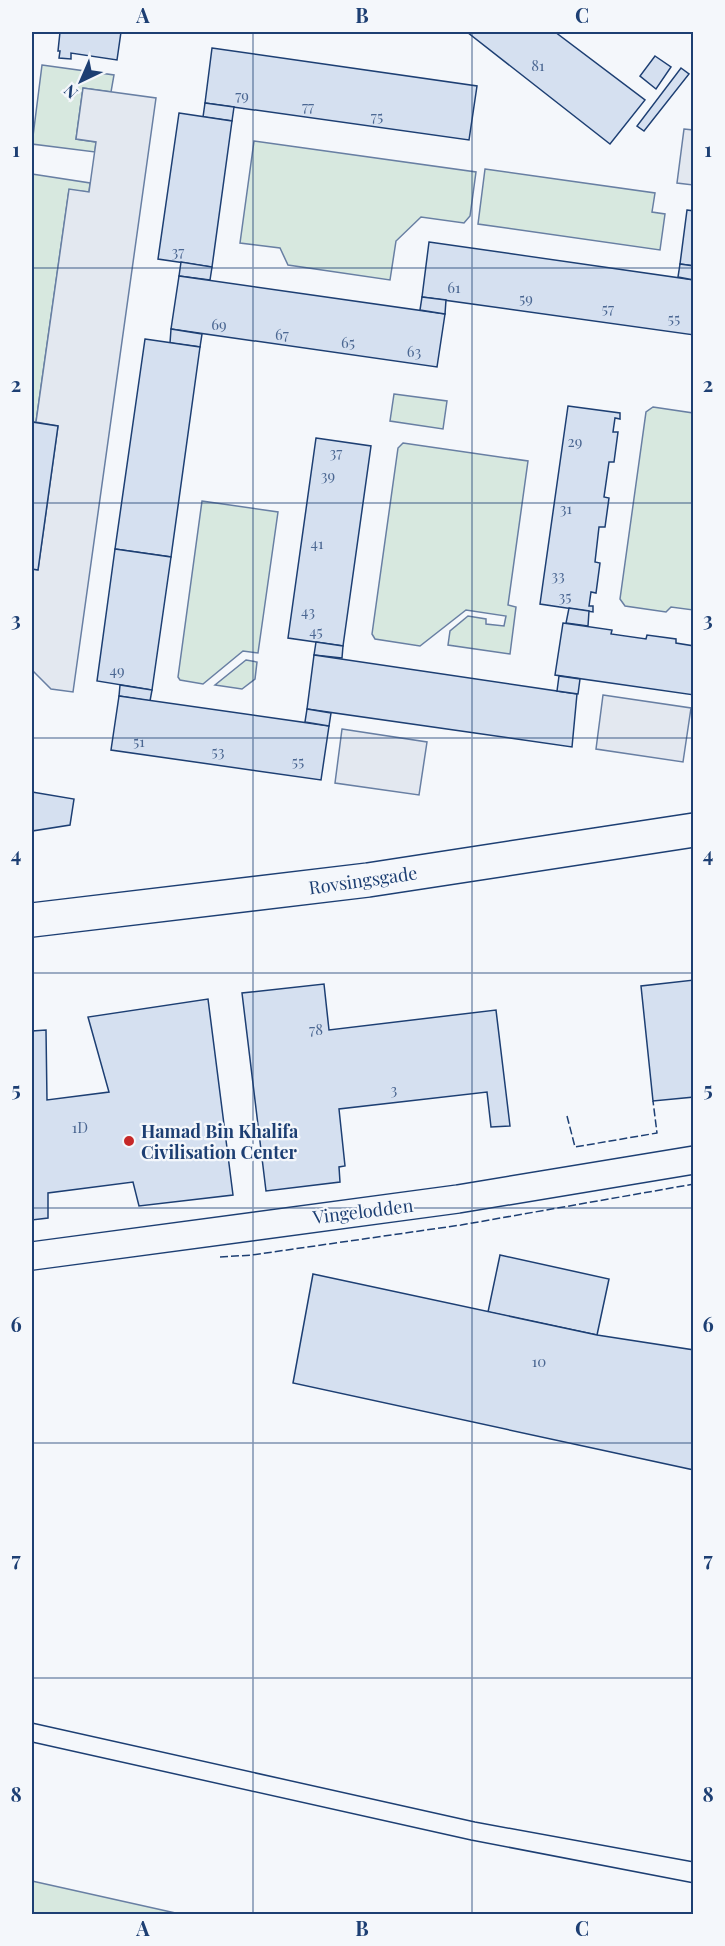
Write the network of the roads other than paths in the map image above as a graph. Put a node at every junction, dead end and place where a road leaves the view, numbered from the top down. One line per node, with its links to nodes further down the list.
1 (693, 830): 2 (street, Rovsingsgade)
2 (32, 920)
3 (693, 1160): 4 (street, Vingelodden)
4 (32, 1256)

